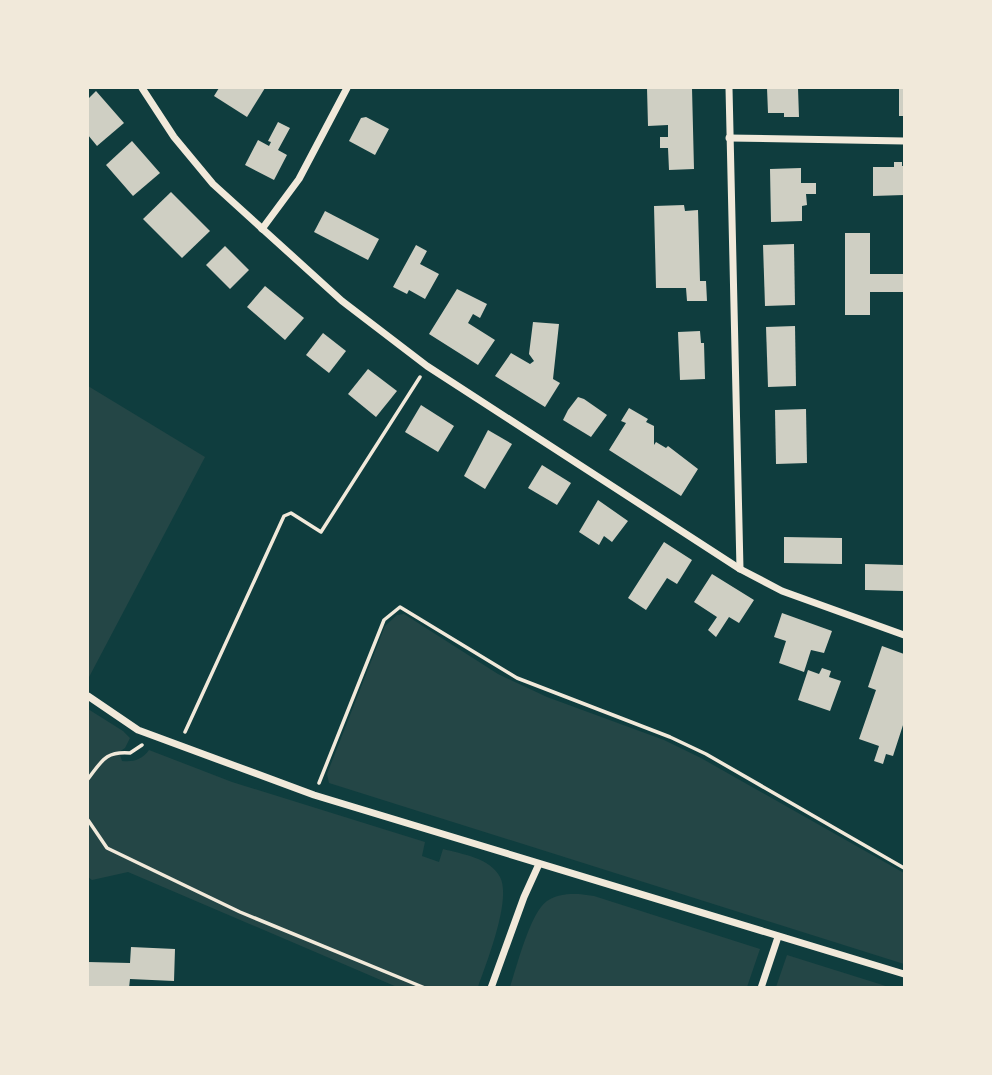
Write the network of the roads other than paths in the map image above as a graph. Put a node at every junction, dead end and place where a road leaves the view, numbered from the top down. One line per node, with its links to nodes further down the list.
1 (142, 88): 6 (street)
2 (347, 88): 6 (street)
3 (729, 88): 4 (street)
4 (729, 138): 5 (street); 7 (street)
5 (905, 141)
6 (262, 229): 7 (street)
7 (740, 569): 8 (street)
8 (905, 635)
9 (88, 696): 10 (street)
10 (539, 864): 11 (street); 13 (street)
11 (778, 937): 12 (street); 14 (street)
12 (905, 974)
13 (491, 988)
14 (761, 988)

